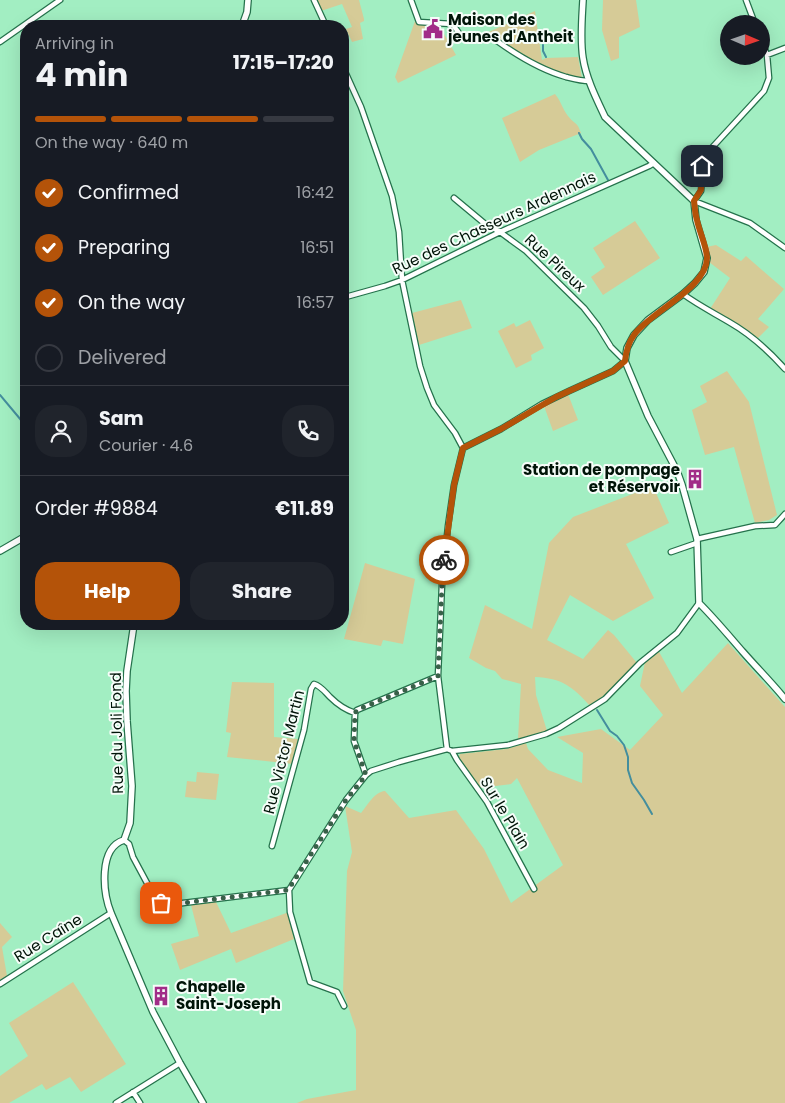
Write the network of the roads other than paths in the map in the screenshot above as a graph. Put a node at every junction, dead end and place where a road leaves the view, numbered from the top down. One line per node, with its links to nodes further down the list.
1 (60, 0): 8 (street)
2 (248, 0): 9 (street)
3 (314, 0): 10 (street)
4 (411, 0): 17 (street)
5 (583, 0): 17 (street)
6 (746, 0): 7 (street)
7 (752, 15)
8 (31, 20)
9 (244, 20)
10 (323, 20)
11 (20, 28): 12 (street)
12 (0, 42)
13 (785, 48): 14 (street)
14 (770, 54)
15 (768, 65): 20 (street)
16 (349, 80): 23 (street)
17 (589, 80): 18 (street)
18 (654, 163): 20 (street); 21 (street, Rue des Chasseurs Ardennais)
19 (454, 198): 21 (street, Rue Pireux)
20 (694, 201): 22 (street); 24 (street)
21 (500, 232): 23 (street, Rue des Chasseurs Ardennais); 26 (street, Rue Pireux)
22 (785, 248)
23 (402, 280): 25 (street, Rue des Chasseurs Ardennais); 28 (street)
24 (683, 294): 26 (street); 27 (street)
25 (349, 296)
26 (625, 361): 28 (street); 31 (street)
27 (785, 369)
28 (463, 448): 36 (street)
29 (785, 514): 31 (street)
30 (20, 539): 32 (street)
31 (697, 541): 33 (street); 34 (street)
32 (0, 551)
33 (671, 552)
34 (699, 602): 37 (street); 39 (street)
35 (133, 630): 41 (street, Rue du Joli Fond)
36 (438, 676): 38 (street); 39 (street)
37 (785, 699)
38 (355, 713): 40 (street); 42 (street, Rue Victor Martin)
39 (449, 750): 40 (street); 43 (street, Sur le Plain)
40 (366, 775): 44 (street)
41 (124, 840): 44 (street); 45 (street)
42 (272, 846)
43 (534, 889)
44 (288, 890): 47 (street)
45 (110, 913): 46 (street, Rue Caîne); 48 (street)
46 (0, 984)
47 (344, 1006)
48 (180, 1063): 49 (street); 52 (street)
49 (133, 1092): 50 (street); 51 (street)
50 (116, 1103)
51 (140, 1103)
52 (203, 1103)

